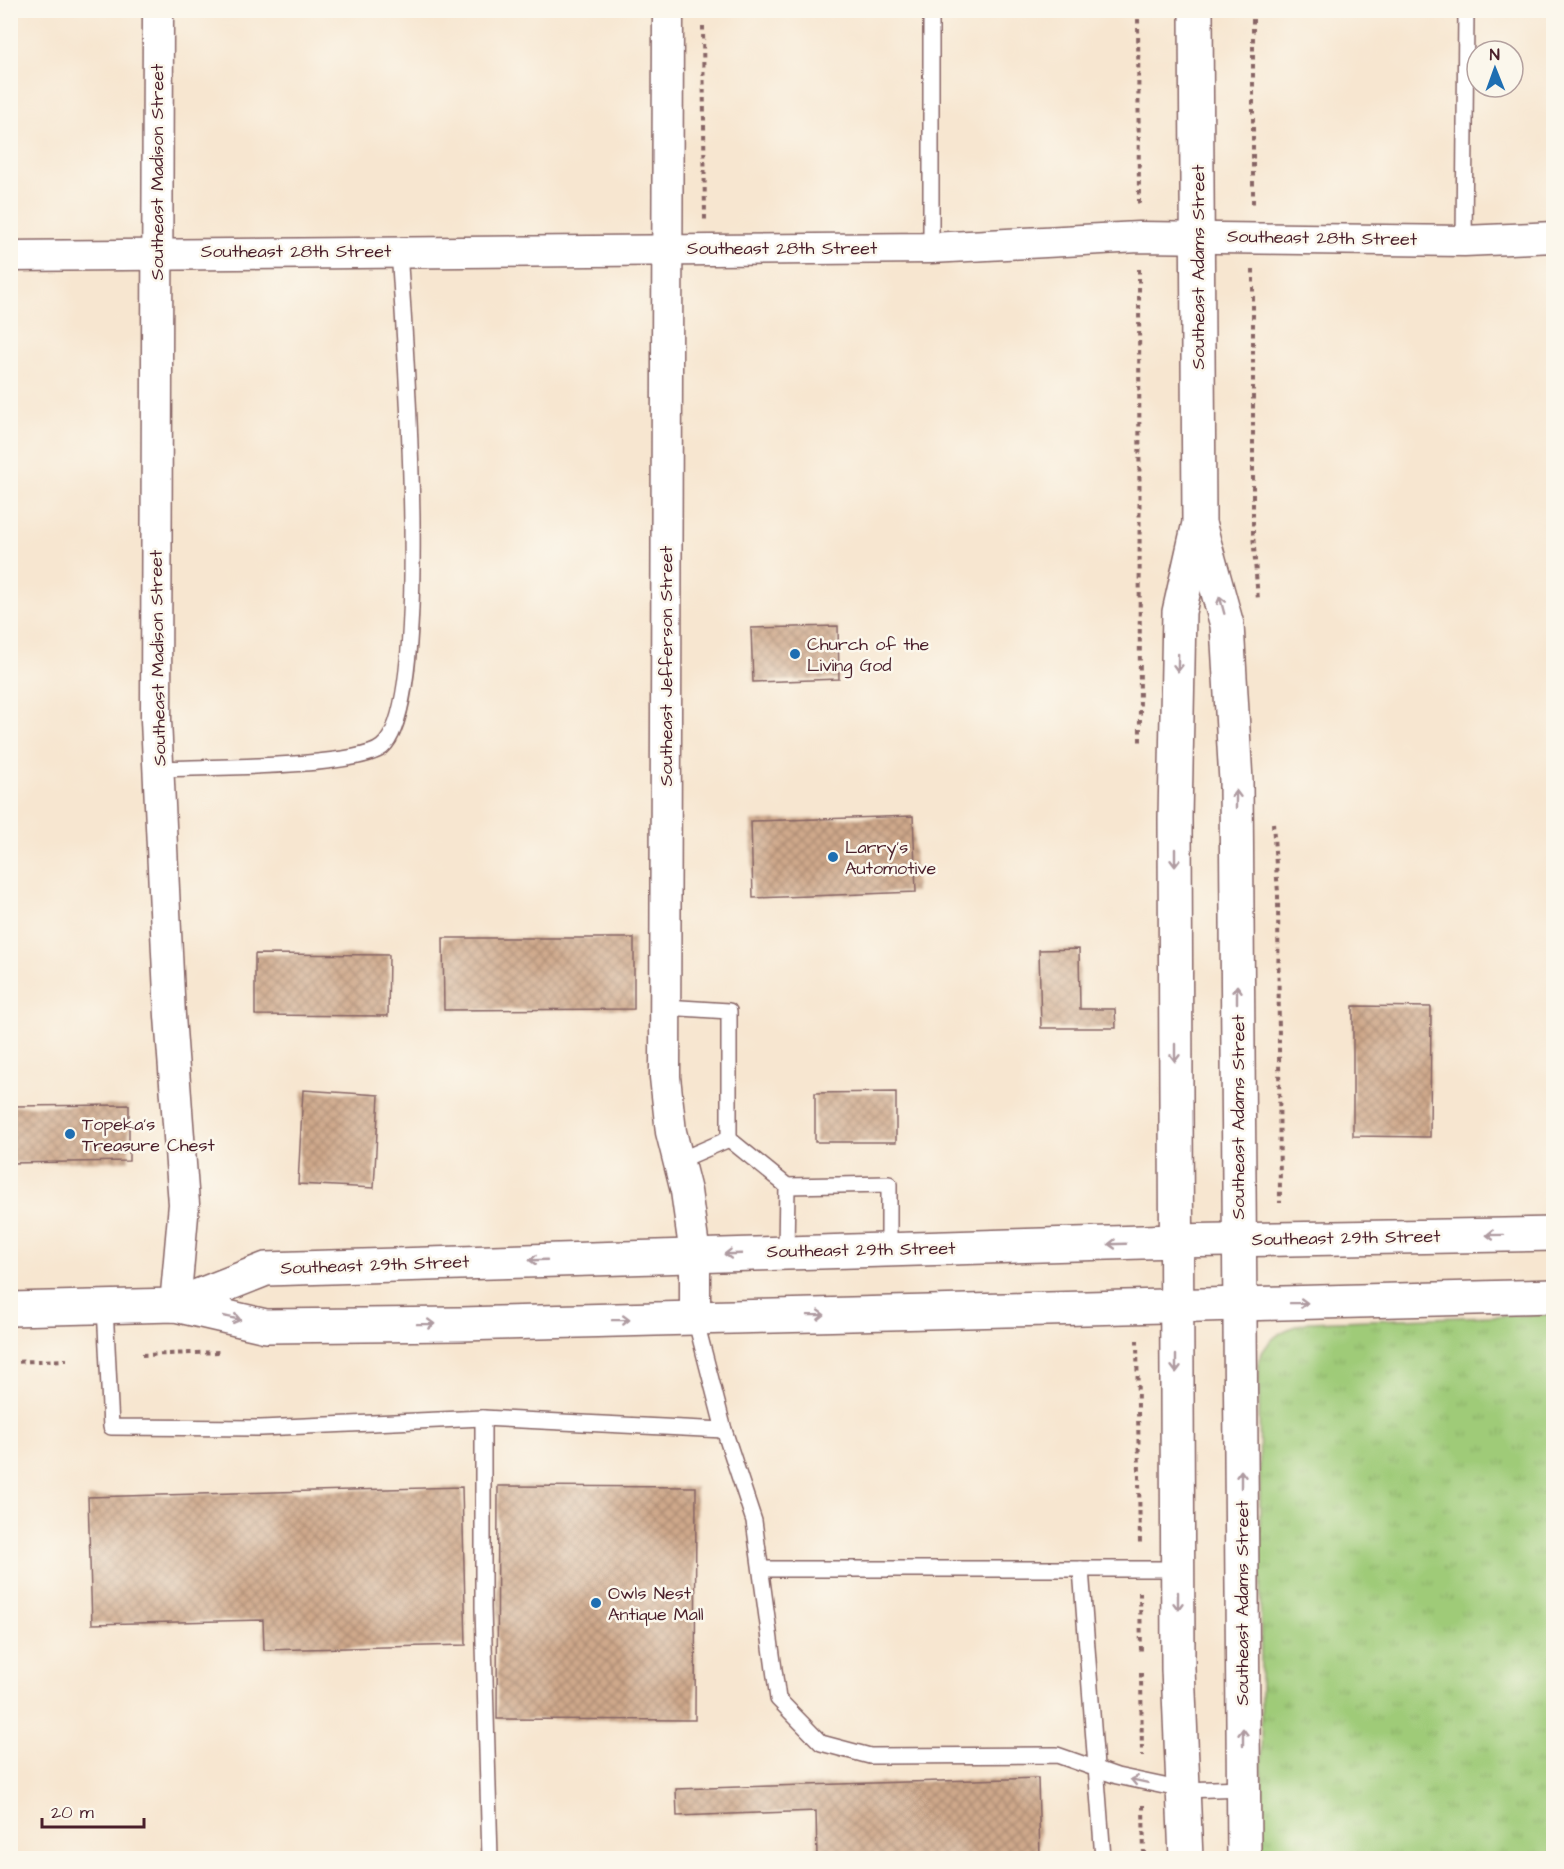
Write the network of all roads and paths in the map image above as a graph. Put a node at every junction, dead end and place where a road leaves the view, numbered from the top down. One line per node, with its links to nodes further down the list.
1 (158, 10): 16 (street, Southeast Madison Street)
2 (668, 10): 14 (street, Southeast Jefferson Street)
3 (931, 10): 13 (lane)
4 (1196, 10): 9 (main road, Southeast Adams Street)
5 (1253, 10): 11 (path)
6 (1466, 10): 12 (lane)
7 (703, 22): 8 (path)
8 (705, 222)
9 (1197, 236): 11 (street, Southeast 28th Street); 13 (street, Southeast 28th Street); 18 (main road, Southeast Adams Street)
10 (1554, 237): 12 (street, Southeast 28th Street)
11 (1253, 238): 12 (street, Southeast 28th Street); 19 (path)
12 (1464, 240)
13 (931, 248): 14 (street, Southeast 28th Street)
14 (668, 249): 15 (street, Southeast 28th Street); 22 (street, Southeast Jefferson Street)
15 (399, 251): 16 (street, Southeast 28th Street); 20 (lane)
16 (157, 253): 17 (street, Southeast 28th Street); 20 (street, Southeast Madison Street)
17 (10, 256)
18 (1199, 523): 28 (main road, Southeast Adams Street, one-way to 18); 29 (main road, Southeast Adams Street, one-way to 29)
19 (1258, 603)
20 (159, 769): 35 (street, Southeast Madison Street)
21 (1272, 812): 26 (path)
22 (665, 1006): 23 (lane); 24 (street, Southeast Jefferson Street)
23 (729, 1139): 24 (lane); 25 (lane)
24 (678, 1161): 32 (street, Southeast Jefferson Street)
25 (787, 1186): 30 (lane); 31 (lane)
26 (1280, 1203)
27 (1554, 1234): 28 (main road, Southeast 29th Street, one-way to 28)
28 (1239, 1240): 29 (main road, Southeast 29th Street); 34 (main road, Southeast Adams Street)
29 (1175, 1241): 30 (main road, Southeast 29th Street, one-way to 30); 36 (main road, Southeast Adams Street)
30 (889, 1250): 31 (main road, Southeast 29th Street)
31 (786, 1252): 32 (main road, Southeast 29th Street, one-way to 32)
32 (695, 1255): 35 (main road, Southeast 29th Street, one-way to 35); 39 (street, Southeast Jefferson Street)
33 (1554, 1296): 34 (main road, Southeast 29th Street, one-way to 33)
34 (1240, 1304): 36 (main road, Southeast 29th Street); 48 (main road, Southeast Adams Street, one-way to 34)
35 (175, 1305): 37 (main road, Southeast 29th Street); 39 (main road, Southeast 29th Street, one-way to 39)
36 (1176, 1306): 39 (main road, Southeast 29th Street, one-way to 36); 46 (main road, Southeast Adams Street, one-way to 46)
37 (105, 1307): 38 (main road, Southeast 29th Street); 42 (lane)
38 (10, 1309)
39 (695, 1318): 43 (lane)
40 (67, 1360): 41 (path)
41 (10, 1362)
42 (483, 1418): 43 (lane); 50 (lane)
43 (724, 1430): 44 (lane)
44 (761, 1569): 45 (lane); 47 (lane)
45 (1081, 1569): 46 (lane); 47 (lane)
46 (1178, 1569): 49 (main road, Southeast Adams Street, one-way to 49)
47 (1097, 1767): 49 (lane, one-way to 47); 51 (lane)
48 (1244, 1788): 49 (lane); 53 (main road, Southeast Adams Street)
49 (1183, 1790): 52 (main road, Southeast Adams Street)
50 (490, 1858)
51 (1102, 1858)
52 (1186, 1858)
53 (1244, 1858)

